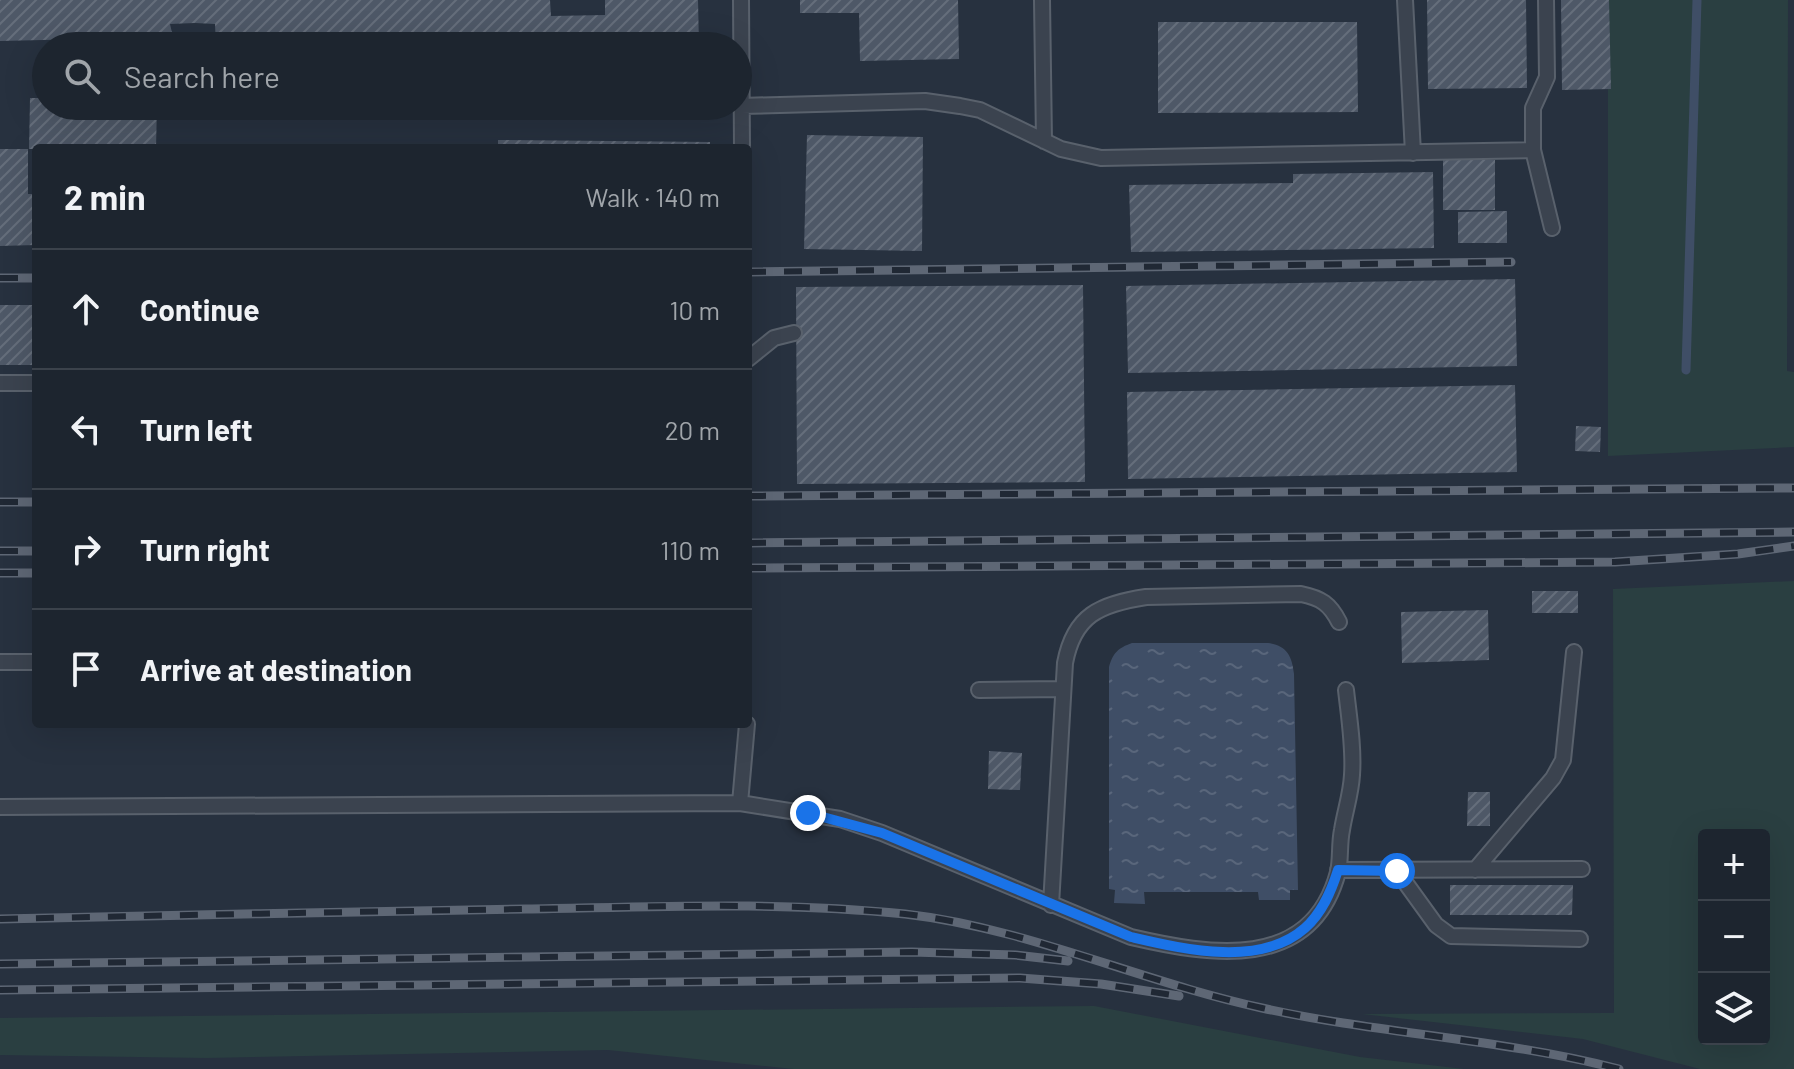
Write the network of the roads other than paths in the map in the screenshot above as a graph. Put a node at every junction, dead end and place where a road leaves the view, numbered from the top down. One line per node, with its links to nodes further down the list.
1 (741, 0): 5 (lane)
2 (1042, 0): 8 (lane)
3 (1405, 0): 11 (lane)
4 (1546, 0): 10 (lane)
5 (741, 32)
6 (752, 106): 8 (lane)
7 (741, 120): 9 (lane)
8 (1044, 141): 11 (lane)
9 (742, 144)
10 (1533, 150): 11 (lane); 12 (lane)
11 (1413, 153)
12 (1552, 228)
13 (794, 333): 14 (lane)
14 (752, 356)
15 (0, 383): 16 (lane)
16 (32, 383)
17 (1339, 622): 21 (lane)
18 (1574, 652): 29 (lane)
19 (0, 662): 20 (lane)
20 (32, 662)
21 (1063, 689): 22 (lane); 31 (lane)
22 (979, 690)
23 (1346, 690): 28 (lane)
24 (747, 728): 25 (lane)
25 (740, 803): 26 (lane); 31 (lane)
26 (0, 807)
27 (1582, 869): 29 (lane)
28 (1338, 870): 30 (lane); 31 (lane)
29 (1475, 870): 30 (lane)
30 (1397, 871): 32 (lane)
31 (1051, 905)
32 (1580, 939)

